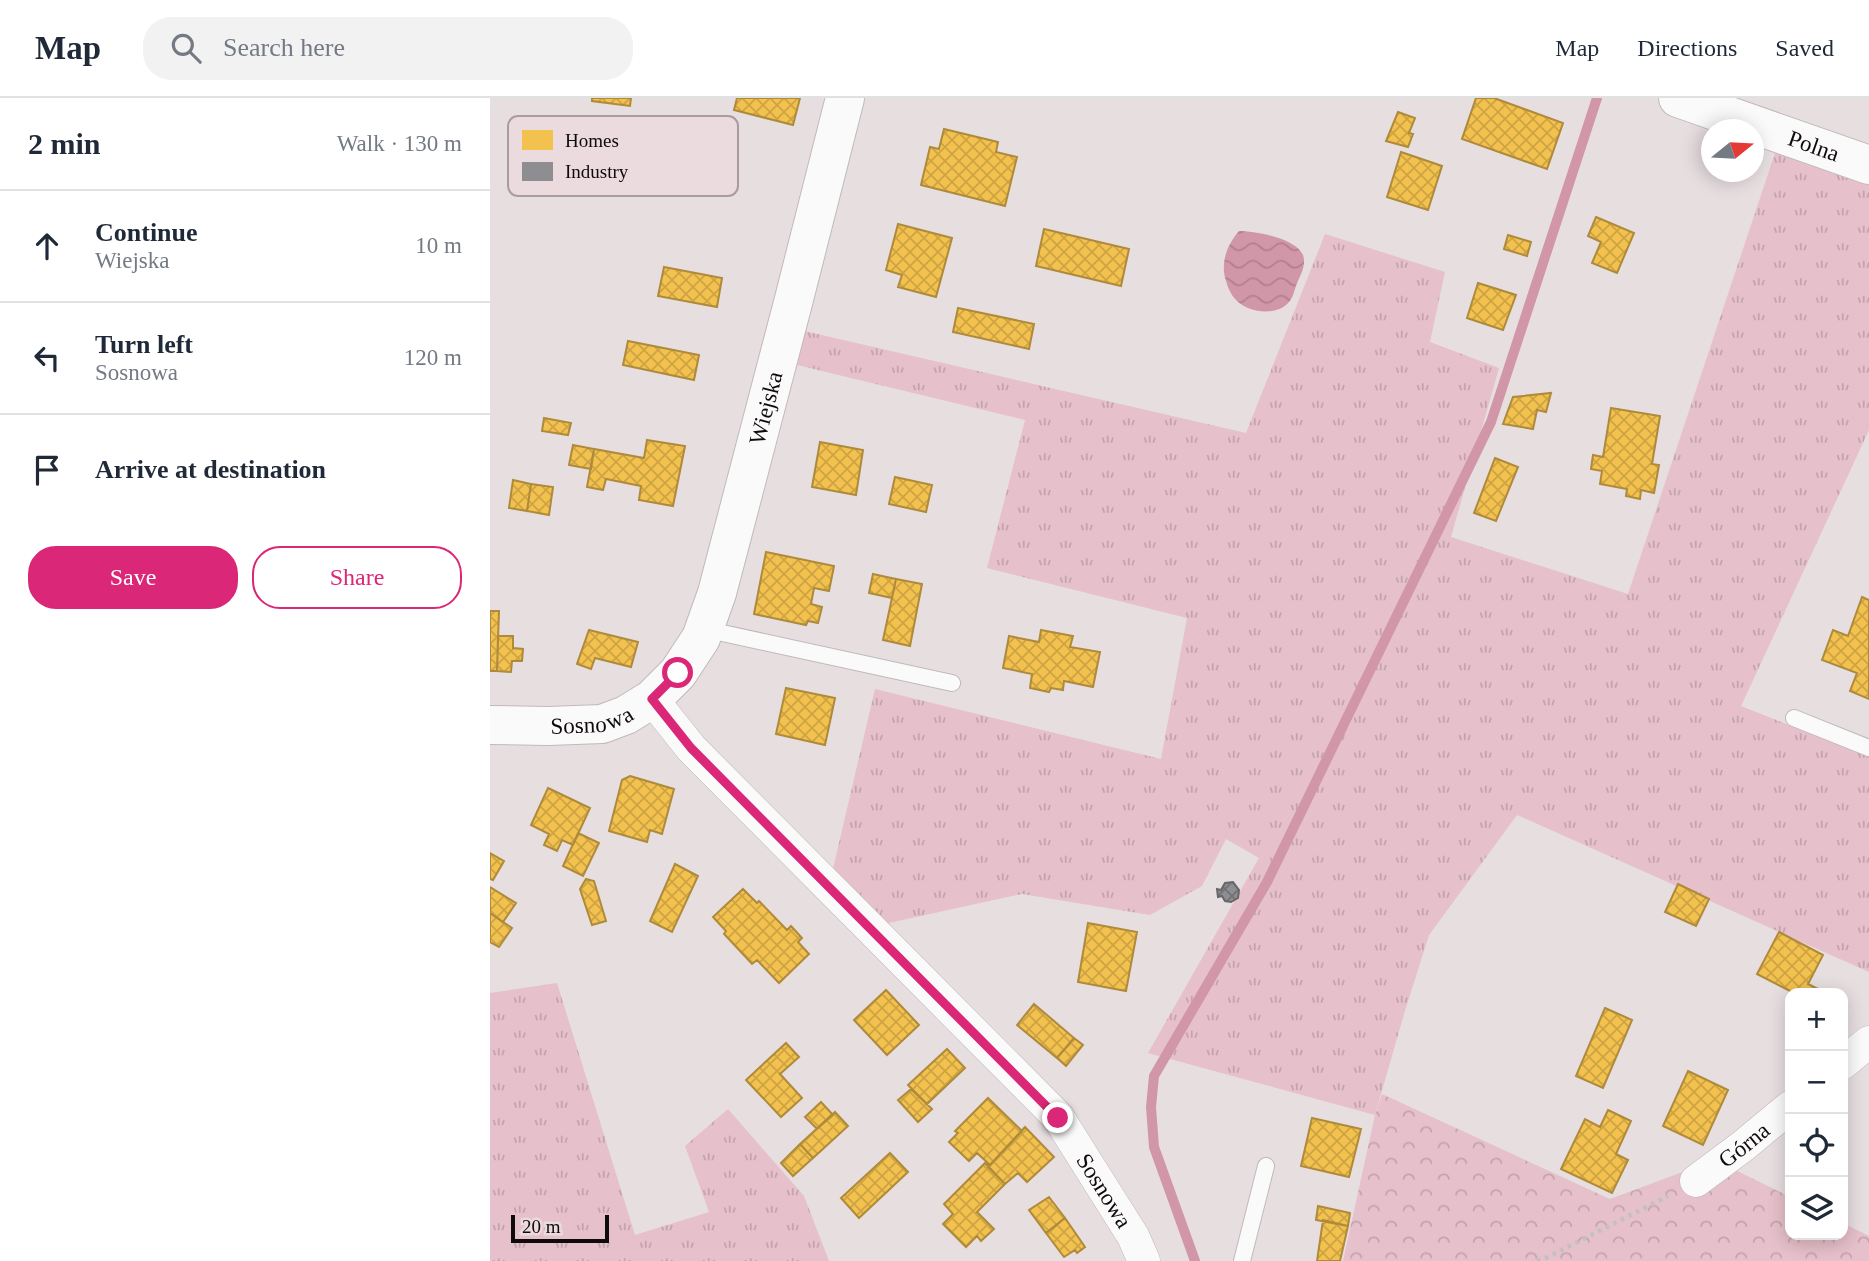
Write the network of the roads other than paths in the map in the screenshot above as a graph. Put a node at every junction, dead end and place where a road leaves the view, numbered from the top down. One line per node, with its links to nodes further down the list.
1 (845, 98): 4 (street, Wiejska)
2 (1678, 98): 3 (street, Polna)
3 (1869, 164)
4 (704, 629): 5 (lane); 6 (street, Wiejska)
5 (952, 684)
6 (652, 699): 8 (street, Sosnowa); 15 (street, Sosnowa)
7 (1794, 718): 9 (lane)
8 (490, 725)
9 (1869, 748)
10 (1869, 1042): 11 (street)
11 (1848, 1059)
12 (1785, 1111): 14 (street, Górna)
13 (1266, 1166): 16 (lane)
14 (1696, 1181)
15 (1144, 1261)
16 (1242, 1261)

